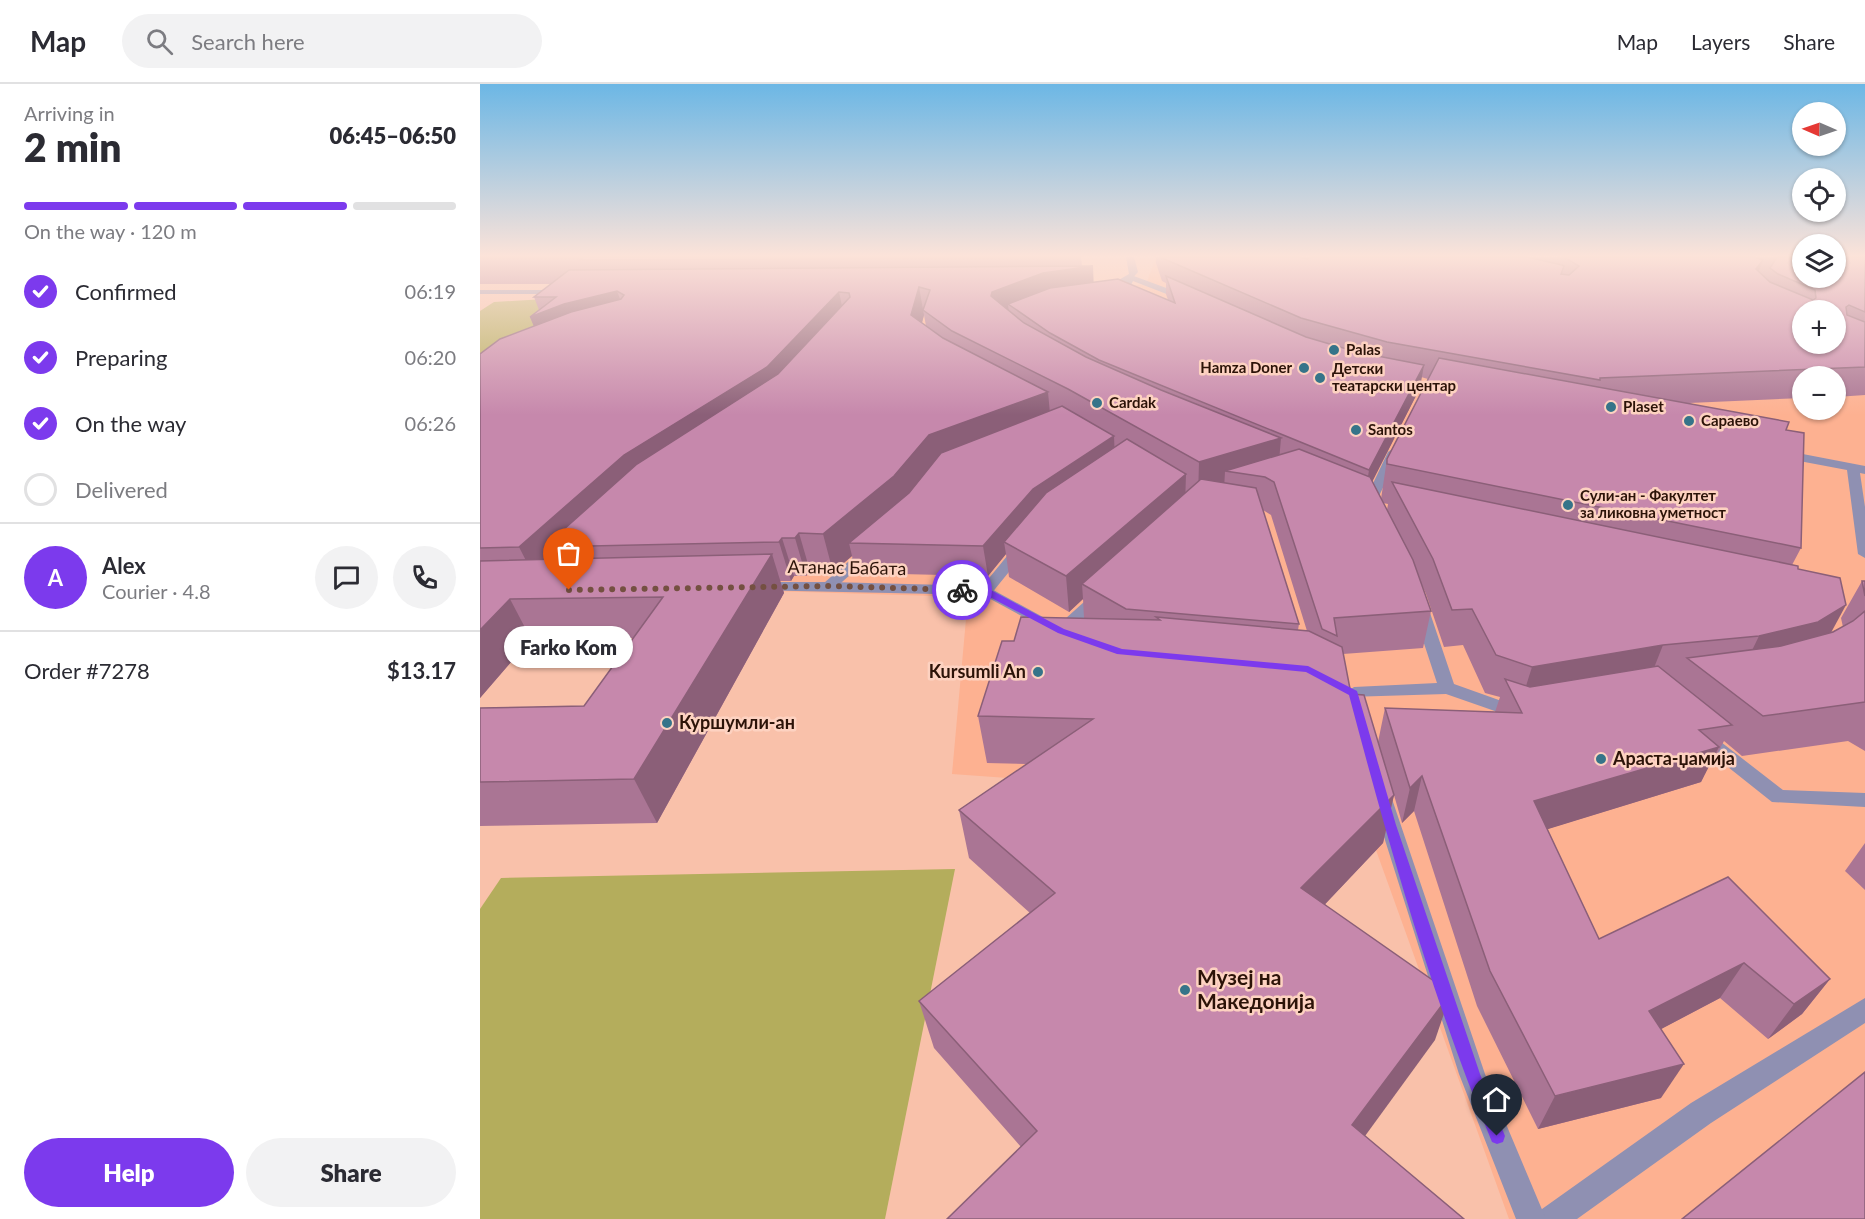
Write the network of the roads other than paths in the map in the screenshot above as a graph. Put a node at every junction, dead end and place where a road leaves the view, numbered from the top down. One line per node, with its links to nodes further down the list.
1 (1399, 442): 4 (street)
2 (1772, 452): 3 (street)
3 (1859, 469): 7 (street)
4 (1382, 526)
5 (1029, 539): 11 (street)
6 (881, 540): 9 (street)
7 (1865, 554)
8 (1112, 584): 13 (street)
9 (829, 586): 10 (street, Атанас Бабата); 11 (street, Атанас Бабата)
10 (746, 587)
11 (986, 591): 13 (street, Атанас Бабата)
12 (1416, 595): 15 (street)
13 (1061, 631): 14 (street, Атанас Бабата)
14 (1081, 638)
15 (1447, 688): 16 (street); 17 (street)
16 (1350, 697)
17 (1530, 711)
18 (1691, 727): 20 (street)
19 (1378, 781): 22 (street)
20 (1865, 800)
21 (1865, 1009): 23 (street)
22 (1531, 1219)
23 (1552, 1219)

